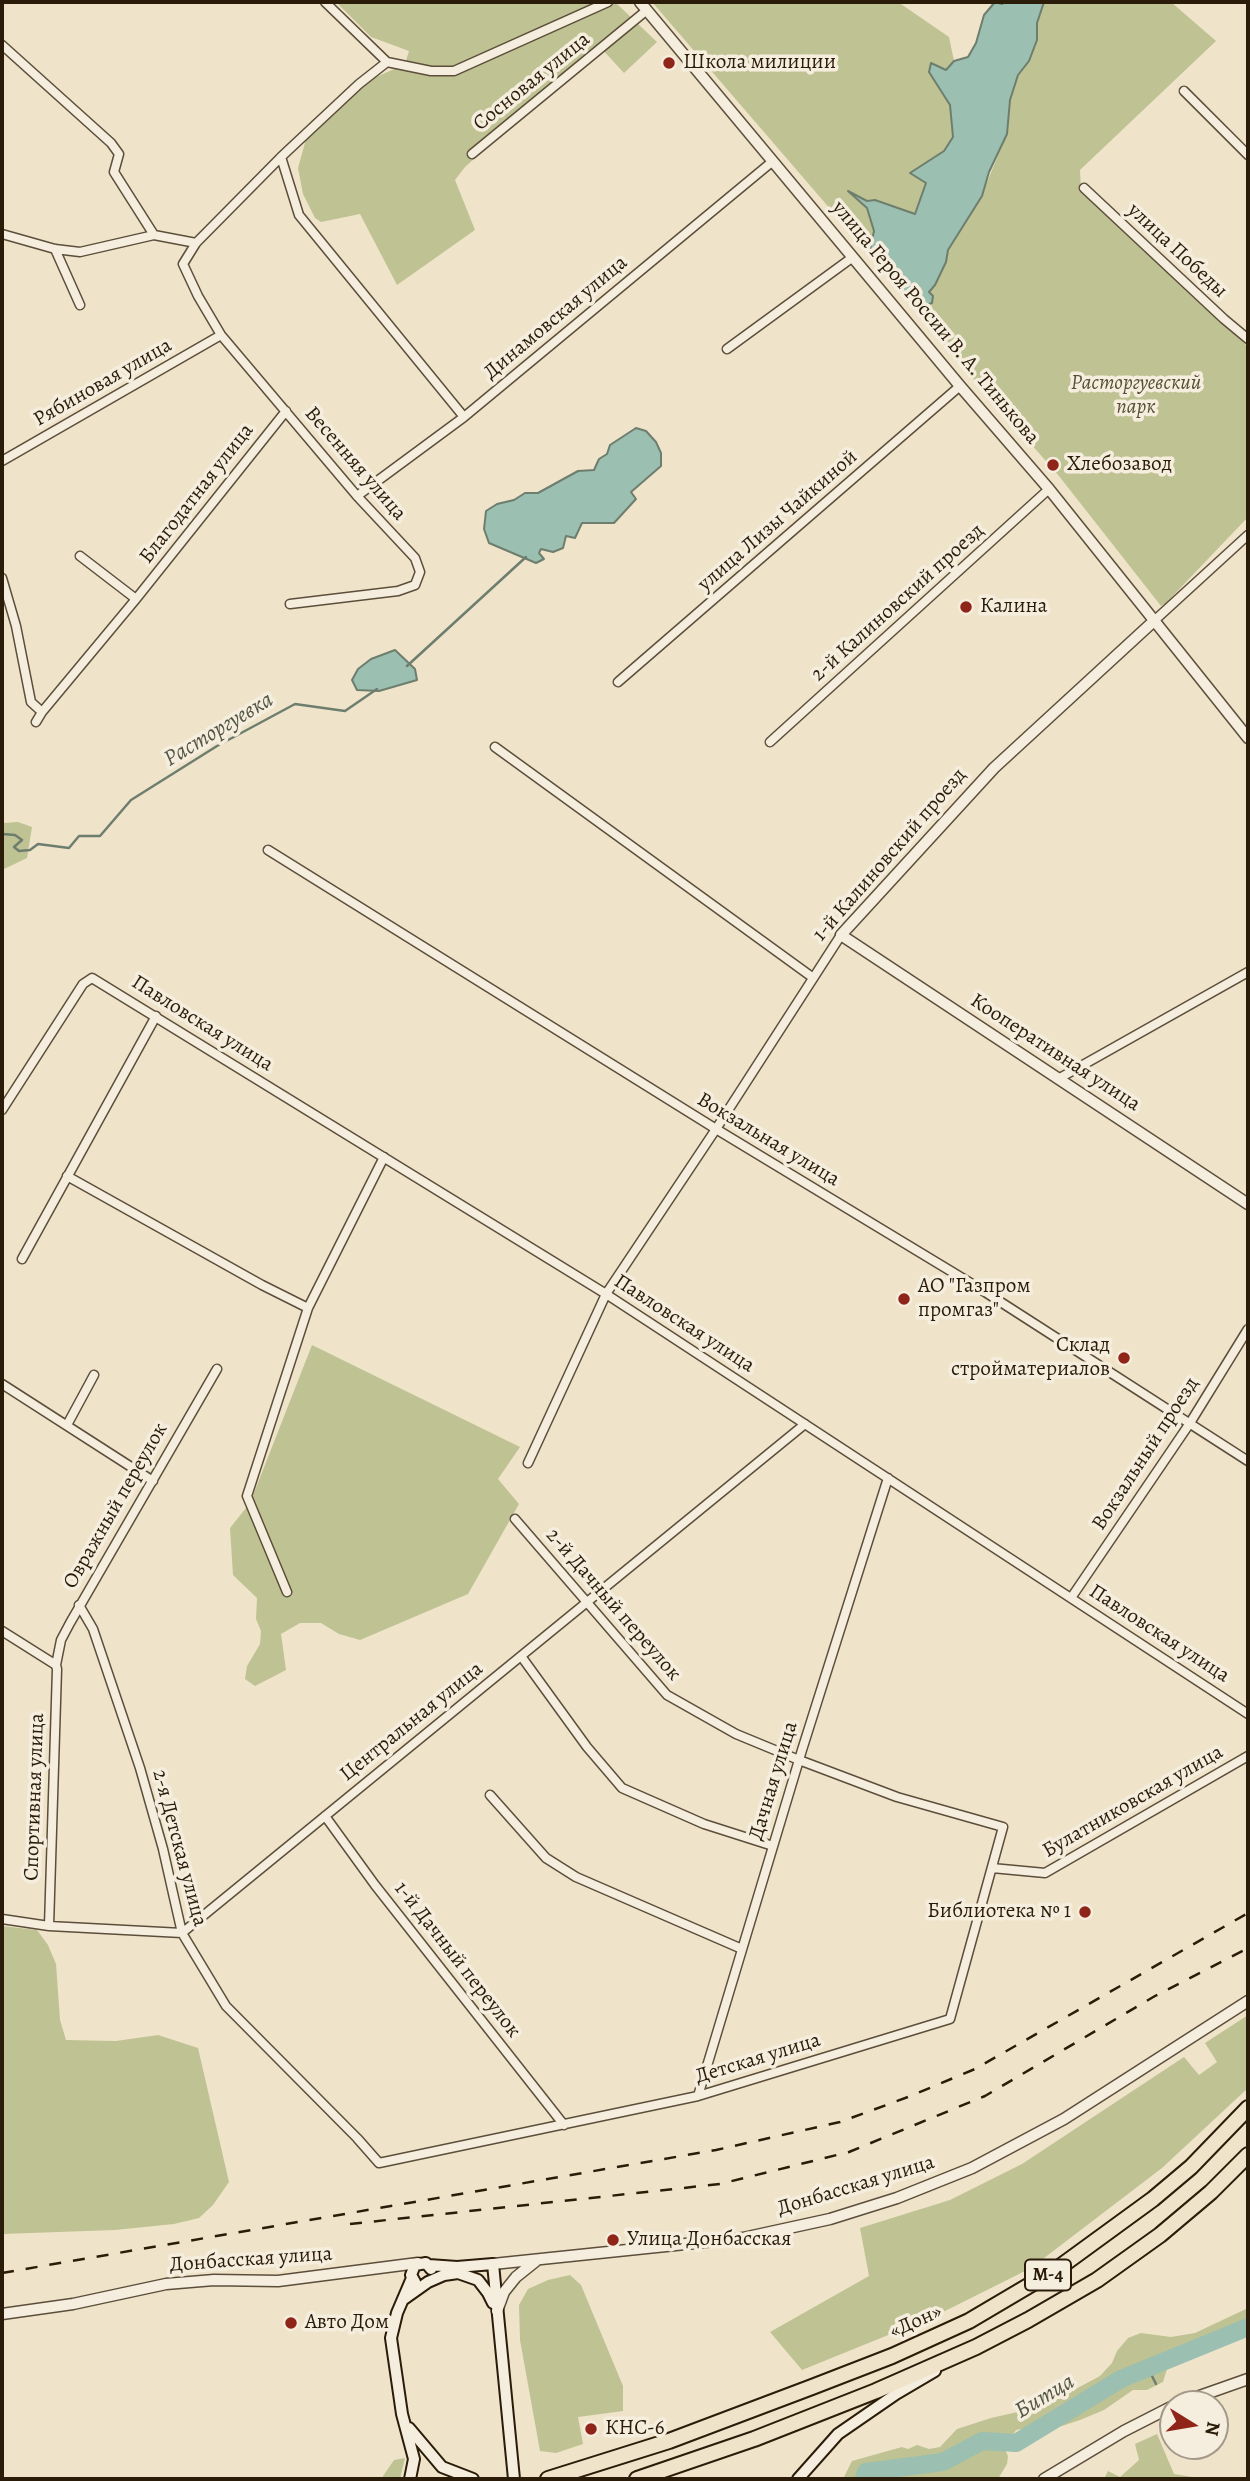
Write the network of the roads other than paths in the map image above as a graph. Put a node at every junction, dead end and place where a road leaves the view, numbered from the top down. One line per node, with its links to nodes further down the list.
1 (325, 2): 5 (street)
2 (608, 2): 5 (street)
3 (644, 6): 7 (street, Сосновая улица); 10 (street, улица Героя России В. А. Тинькова)
4 (2, 45): 13 (street)
5 (387, 62): 9 (street)
6 (1184, 91): 8 (street)
7 (472, 154)
8 (1248, 155)
9 (281, 158): 14 (street); 23 (street)
10 (772, 161): 16 (street, улица Героя России В. А. Тинькова); 23 (street, Динамовская улица)
11 (1084, 188): 19 (street, улица Победы)
12 (2, 234): 15 (street)
13 (154, 235): 14 (street); 15 (street)
14 (196, 243): 18 (street, Весенняя улица)
15 (55, 249): 17 (street)
16 (853, 257): 20 (street); 21 (street, улица Героя России В. А. Тинькова)
17 (80, 305)
18 (222, 335): 22 (street, Весенняя улица); 24 (street, Рябиновая улица)
19 (1248, 339)
20 (727, 349)
21 (960, 386): 25 (street, улица Героя России В. А. Тинькова); 33 (street, улица Лизы Чайкиной)
22 (286, 411): 26 (street, Весенняя улица); 30 (street, Благодатная улица)
23 (464, 417): 26 (street, Динамовская улица)
24 (2, 461)
25 (1049, 489): 32 (street, улица Героя России В. А. Тинькова); 37 (street, 2-й Калиновский проезд)
26 (358, 496): 31 (street, Весенняя улица)
27 (1248, 535): 32 (street, 1-й Калиновский проезд)
28 (80, 555): 30 (street)
29 (2, 578): 34 (street)
30 (136, 599): 34 (street, Благодатная улица)
31 (290, 604)
32 (1156, 620): 36 (street, улица Героя России В. А. Тинькова); 40 (street, 1-й Калиновский проезд)
33 (618, 682)
34 (42, 712): 35 (street, Благодатная улица)
35 (36, 722)
36 (1248, 738)
37 (770, 742)
38 (495, 747): 42 (street)
39 (268, 850): 46 (street, Вокзальная улица)
40 (841, 935): 42 (street, 1-й Калиновский проезд); 44 (street, Кооперативная улица)
41 (1248, 972): 44 (street)
42 (813, 977): 46 (street, 1-й Калиновский проезд)
43 (156, 1016): 45 (street, Павловская улица); 47 (street, Павловская улица); 48 (street)
44 (1058, 1079): 49 (street, Кооперативная улица)
45 (2, 1110)
46 (716, 1129): 51 (street, 1-й Калиновский проезд); 57 (street, Вокзальная улица)
47 (384, 1157): 51 (street, Павловская улица); 52 (street)
48 (67, 1176): 50 (street); 52 (street)
49 (1248, 1204)
50 (22, 1259)
51 (606, 1294): 58 (street, Павловская улица); 61 (street, 1-й Калиновский проезд)
52 (309, 1308): 65 (street)
53 (1248, 1329): 57 (street, Вокзальный проезд)
54 (217, 1368): 63 (street, Овражный переулок)
55 (93, 1375): 59 (street)
56 (2, 1384): 59 (street)
57 (1190, 1423): 60 (street, Вокзальная улица); 66 (street, Вокзальный проезд)
58 (805, 1424): 62 (street, Павловская улица); 67 (street, Центральная улица)
59 (67, 1426): 63 (street)
60 (1248, 1461)
61 (528, 1463)
62 (888, 1478): 66 (street, Павловская улица); 74 (street, Дачная улица)
63 (153, 1481): 68 (street, Овражный переулок)
64 (515, 1519): 67 (street, 2-й Дачный переулок)
65 (287, 1592)
66 (1071, 1598): 72 (street, Павловская улица)
67 (586, 1603): 70 (street, Центральная улица); 74 (street, 2-й Дачный переулок)
68 (79, 1605): 71 (street, Овражный переулок); 82 (street, 2-я Детская улица)
69 (2, 1632): 71 (street)
70 (521, 1656): 76 (street, Центральная улица); 78 (street)
71 (56, 1667): 81 (street, Спортивная улица)
72 (1248, 1714)
73 (1248, 1756): 79 (street, Булатниковская улица)
74 (799, 1760): 77 (street, 2-й Дачный переулок); 78 (street, Дачная улица)
75 (490, 1795): 83 (street)
76 (324, 1816): 82 (street, Центральная улица); 87 (street, 1-й Дачный переулок)
77 (1003, 1827): 79 (street, Детская улица)
78 (773, 1846): 83 (street, Дачная улица)
79 (992, 1868): 85 (street, Детская улица)
80 (2, 1919): 81 (street)
81 (49, 1926): 82 (street)
82 (182, 1933): 89 (street, 2-я Детская улица)
83 (741, 1949): 85 (street, Дачная улица)
84 (1248, 2001): 90 (street, Донбасская улица)
85 (698, 2096): 87 (street, Детская улица)
86 (1248, 2108): 109 (highway, «Дон» / М-4)
87 (564, 2124): 89 (street, Детская улица)
88 (1248, 2155): 101 (highway, М-4)
89 (379, 2163)
90 (538, 2260): 92 (street, Донбасская улица); 99 (street)
91 (423, 2264): 93 (main road, Донбасская улица); 94 (street, Донбасская улица); 96 (main road); 97 (main road)
92 (492, 2264): 93 (main road, Донбасская улица); 99 (main road)
93 (478, 2265): 95 (main road)
94 (378, 2268): 96 (street, Донбасская улица); 100 (street, Донбасская улица)
95 (458, 2273): 97 (main road); 99 (main road)
96 (411, 2277): 97 (main road); 98 (main road)
97 (426, 2283): 98 (main road)
98 (402, 2301): 105 (main road)
99 (497, 2312): 108 (main road)
100 (2, 2314)
101 (976, 2347): 110 (highway, М-4); 111 (main road)
102 (1248, 2379): 103 (street)
103 (1217, 2390)
104 (1159, 2413): 112 (street)
105 (404, 2422): 106 (main road); 107 (main road)
106 (410, 2479)
107 (473, 2479)
108 (514, 2479)
109 (548, 2479)
110 (636, 2479)
111 (798, 2479)
112 (1044, 2479)

